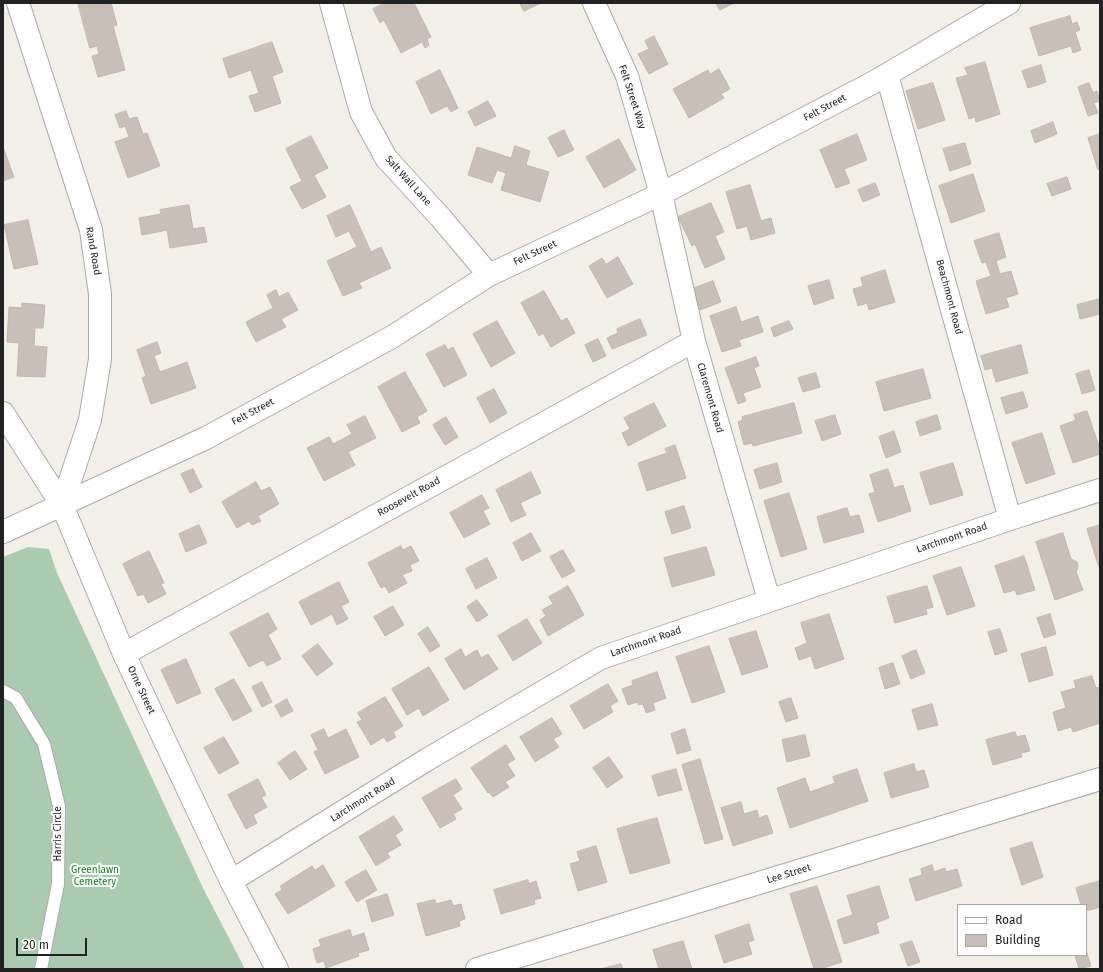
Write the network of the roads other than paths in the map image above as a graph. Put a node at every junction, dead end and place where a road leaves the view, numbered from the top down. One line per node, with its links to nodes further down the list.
1 (18, 3): 11 (street, Rand Road)
2 (331, 3): 7 (street, Salt Wall Lane)
3 (594, 3): 6 (street, Felt Street Way)
4 (1009, 3): 5 (street, Felt Street)
5 (887, 75): 6 (street, Felt Street); 12 (street, Beachmont Road)
6 (661, 194): 7 (street, Felt Street); 8 (street, Claremont Road)
7 (489, 275): 11 (street, Felt Street)
8 (694, 341): 14 (street, Claremont Road); 15 (street, Roosevelt Road)
9 (3, 413): 11 (street, Orne Street)
10 (1100, 490): 12 (street, Larchmont Road)
11 (62, 505): 13 (street, Felt Street); 15 (street, Orne Street)
12 (1010, 518): 14 (street, Larchmont Road)
13 (3, 532)
14 (769, 600): 18 (street, Larchmont Road)
15 (124, 654): 18 (street, Orne Street)
16 (3, 691): 19 (lane, Harris Circle)
17 (1100, 779): 21 (street, Lee Street)
18 (231, 882): 20 (street, Orne Street)
19 (42, 969)
20 (277, 969)
21 (477, 969)

